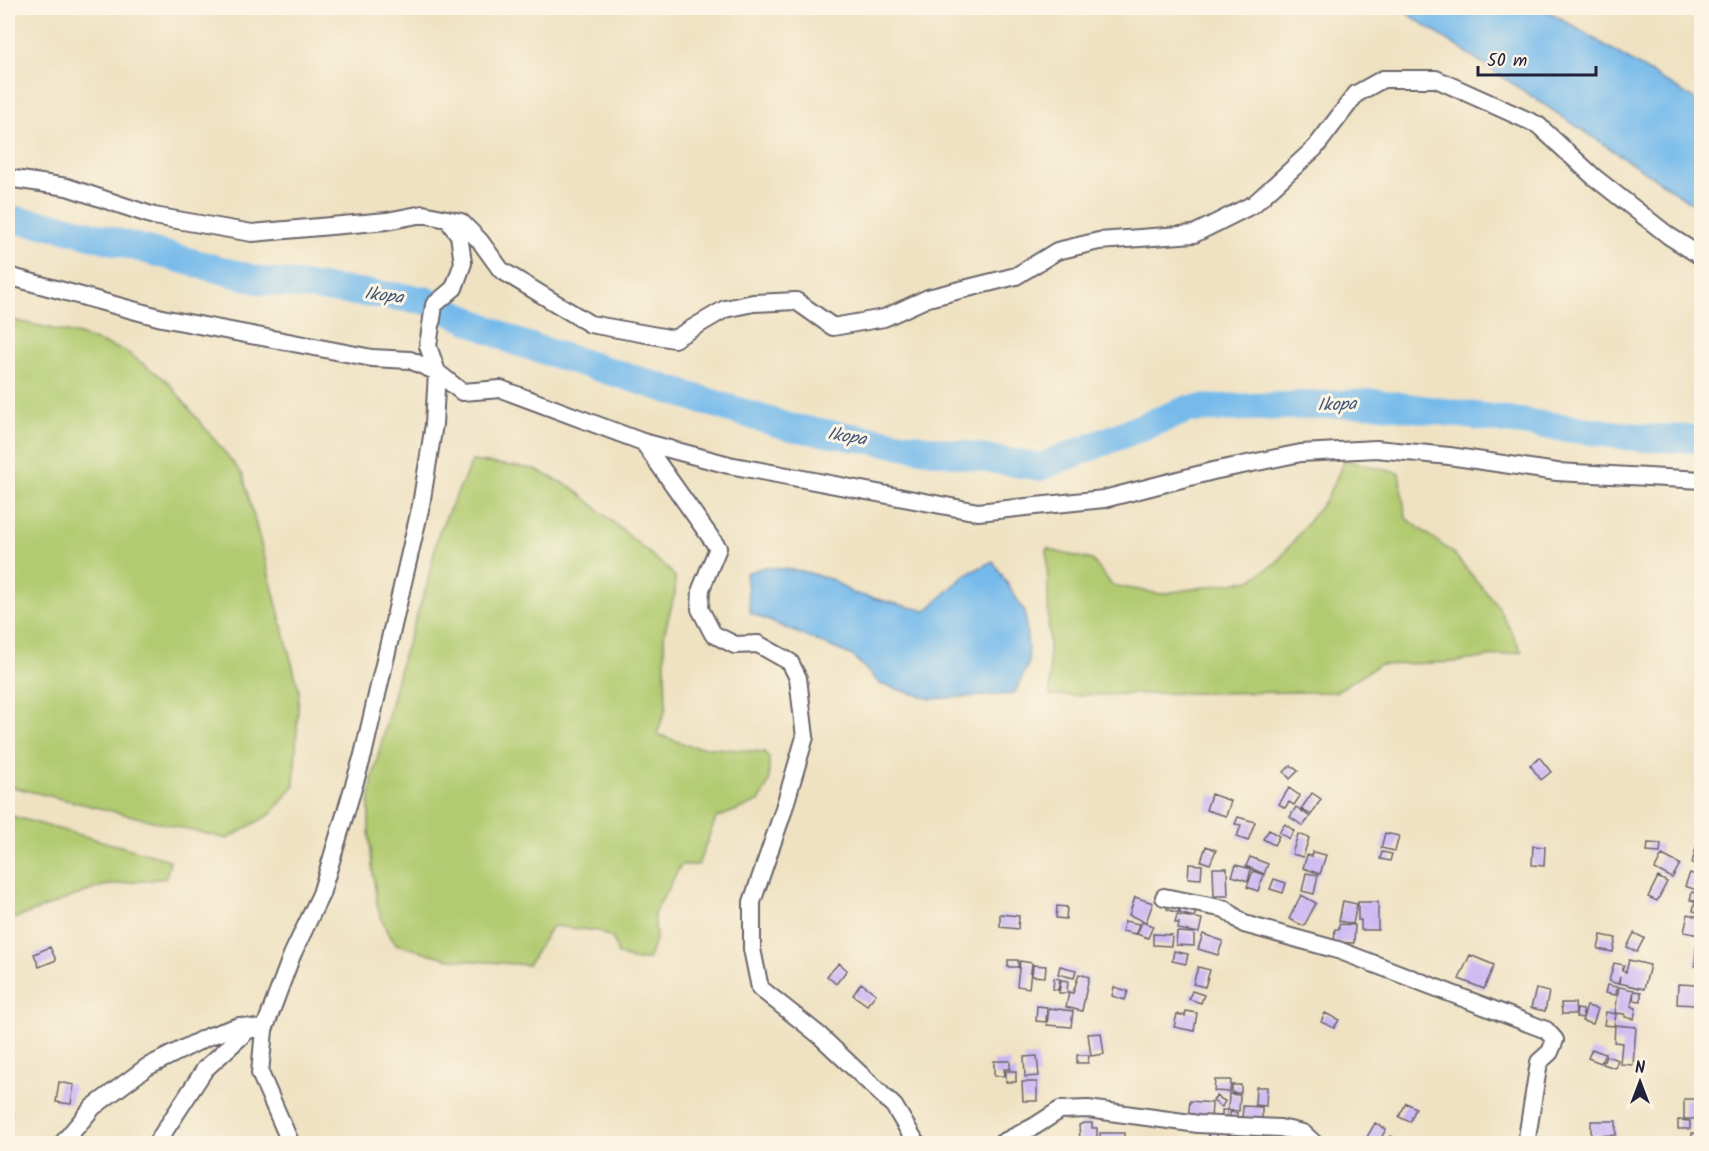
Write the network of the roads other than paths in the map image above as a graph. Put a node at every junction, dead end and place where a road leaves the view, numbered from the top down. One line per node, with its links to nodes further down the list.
1 (8, 178): 2 (street)
2 (447, 219): 3 (street); 5 (street)
3 (490, 255): 4 (street); 5 (street)
4 (1701, 257)
5 (463, 263): 7 (street)
6 (8, 276): 7 (street)
7 (437, 372): 8 (street); 11 (street)
8 (643, 442): 9 (street); 15 (street)
9 (1701, 480)
10 (1164, 897): 18 (street)
11 (257, 1029): 12 (street); 13 (street); 14 (street)
12 (62, 1143)
13 (156, 1143)
14 (291, 1143)
15 (917, 1143)
16 (1000, 1143): 17 (street)
17 (1316, 1143)
18 (1526, 1143)

